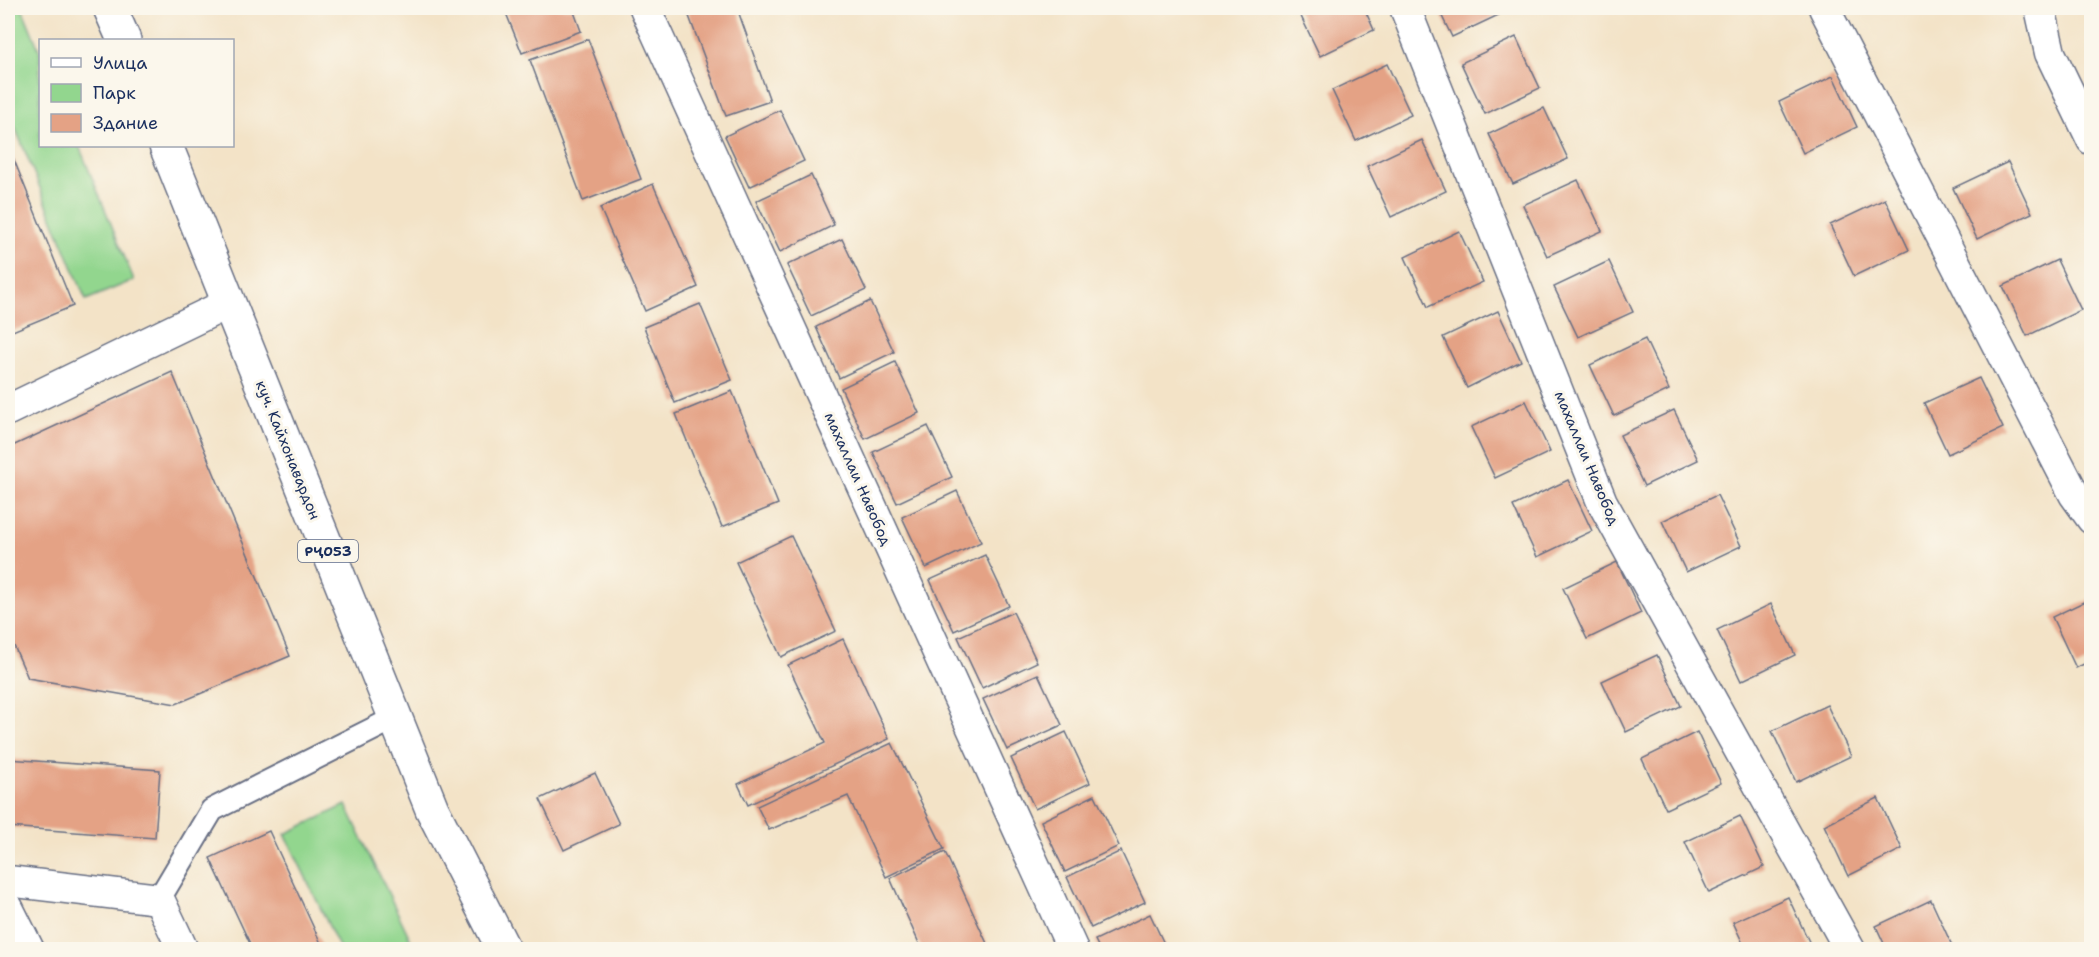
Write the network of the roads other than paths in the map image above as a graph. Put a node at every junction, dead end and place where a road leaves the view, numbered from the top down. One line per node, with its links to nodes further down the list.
1 (110, 8): 6 (main road)
2 (645, 8): 19 (street, махаллаи Навобод)
3 (1405, 8): 20 (street, махаллаи Навобод)
4 (1824, 8): 11 (street)
5 (2040, 8): 7 (street)
6 (124, 39)
7 (2091, 140)
8 (166, 147): 9 (main road, куч. Кайхонавардон / РҶ053)
9 (228, 303): 10 (street); 12 (main road, куч. Кайхонавардон / РҶ053)
10 (8, 410)
11 (2091, 519)
12 (395, 718): 14 (street); 18 (main road, куч. Кайхонавардон / РҶ053)
13 (8, 881): 14 (street)
14 (159, 899): 17 (street)
15 (8, 908): 16 (street)
16 (29, 950)
17 (183, 950)
18 (504, 950)
19 (1073, 950)
20 (1850, 950)

